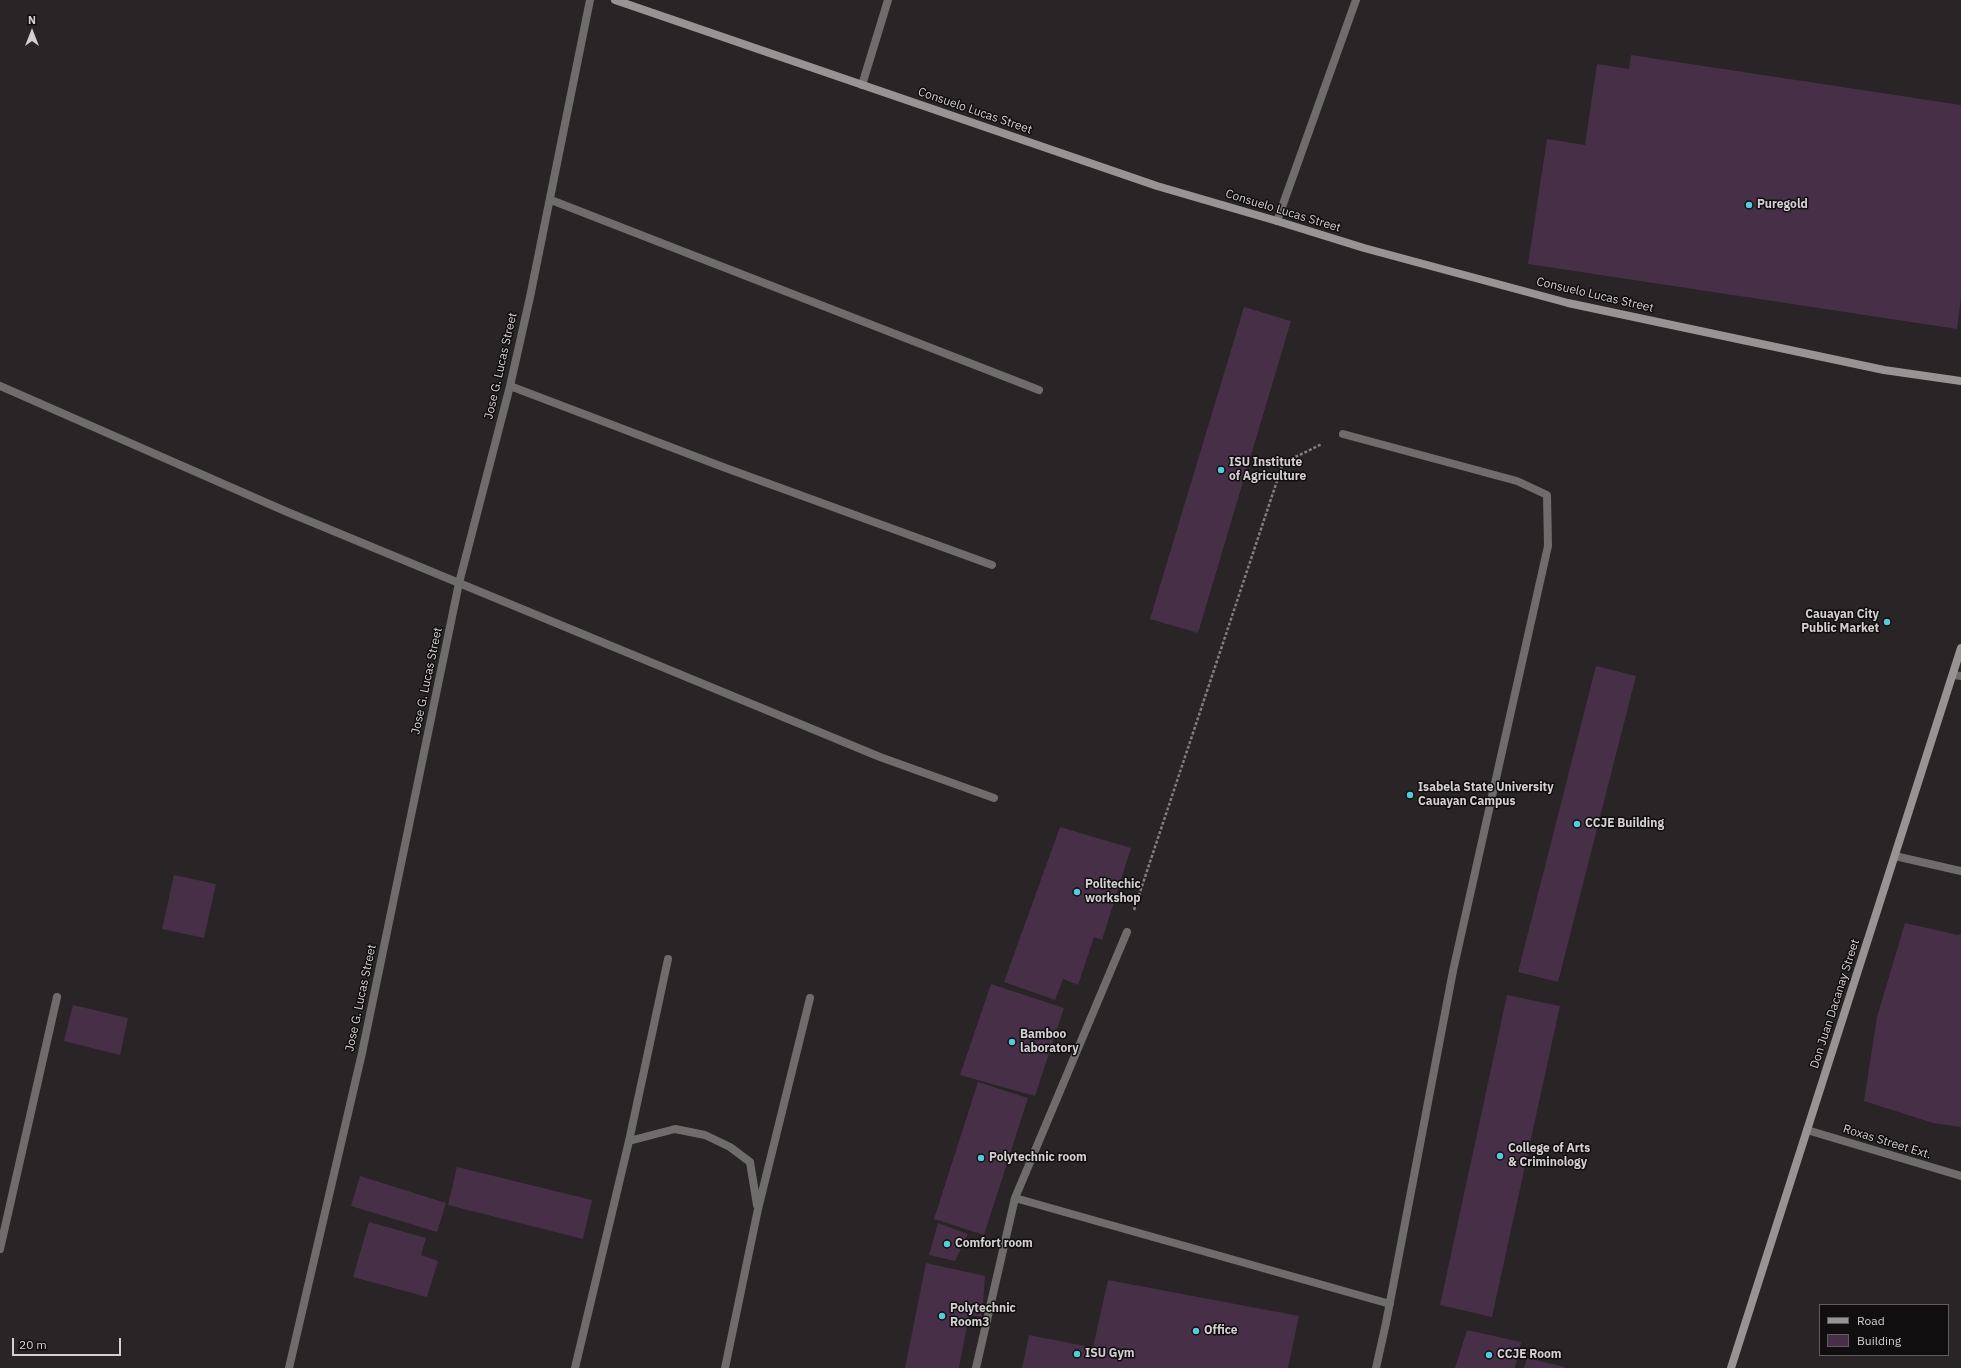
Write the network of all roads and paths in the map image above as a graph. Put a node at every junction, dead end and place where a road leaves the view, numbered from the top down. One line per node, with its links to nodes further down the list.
1 (590, 0): 6 (street, Jose G. Lucas Street)
2 (615, 0): 5 (street, Consuelo Lucas Street)
3 (888, 0): 5 (street)
4 (1356, 0): 7 (street)
5 (862, 85): 7 (street, Consuelo Lucas Street)
6 (551, 200): 10 (street, Jose G. Lucas Street); 11 (street)
7 (1277, 221): 8 (street, Consuelo Lucas Street)
8 (1961, 381)
9 (0, 386): 14 (street)
10 (510, 386): 13 (street); 14 (street, Jose G. Lucas Street)
11 (1039, 390)
12 (1343, 434): 20 (path); 30 (street)
13 (992, 564)
14 (459, 583): 17 (street); 31 (street, Jose G. Lucas Street)
15 (1961, 648): 16 (street, Don Juan Dacanay Street)
16 (1957, 675): 18 (street, Don Juan Dacanay Street)
17 (994, 798)
18 (1895, 856): 19 (street); 24 (street, Don Juan Dacanay Street)
19 (1961, 871)
20 (1127, 932): 27 (street)
21 (668, 960): 25 (street)
22 (57, 997): 29 (street)
23 (810, 998): 28 (street)
24 (1807, 1130): 26 (street, Roxas Street Ext.); 36 (street, Don Juan Dacanay Street)
25 (630, 1141): 28 (street); 32 (street)
26 (1961, 1176)
27 (1016, 1198): 30 (street); 34 (street)
28 (758, 1209): 33 (street)
29 (0, 1249)
30 (1390, 1304): 35 (street)
31 (290, 1368)
32 (575, 1368)
33 (725, 1368)
34 (976, 1368)
35 (1376, 1368)
36 (1731, 1368)

